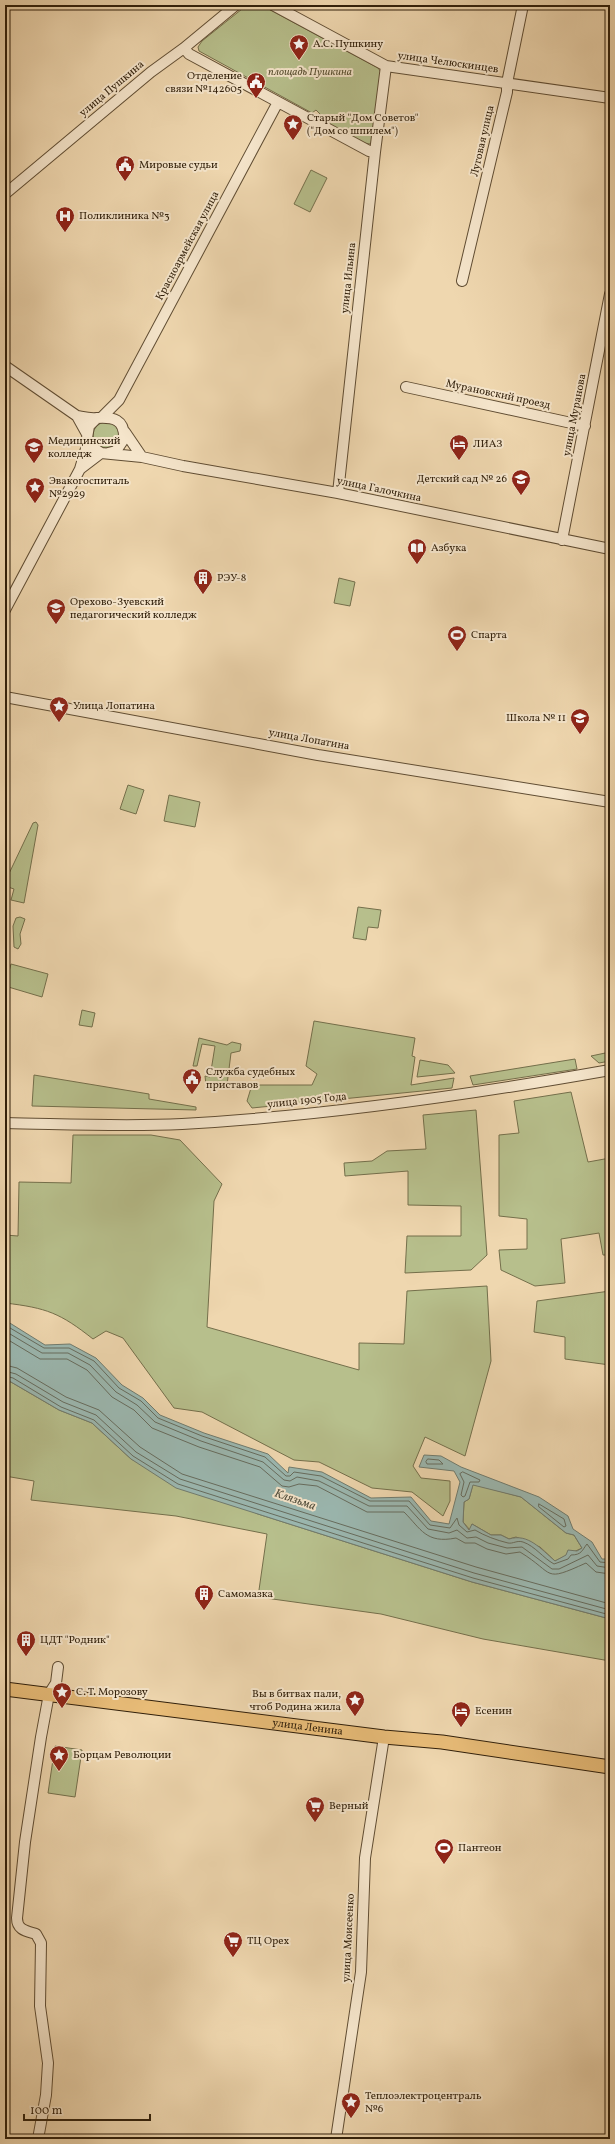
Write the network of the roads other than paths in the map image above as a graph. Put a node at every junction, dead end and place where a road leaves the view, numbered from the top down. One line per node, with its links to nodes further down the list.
1 (236, 5): 4 (street, улица Пушкина)
2 (273, 5): 5 (street, улица Челюскинцев)
3 (523, 5): 6 (street, Луговая улица)
4 (184, 48): 8 (street); 10 (street, улица Пушкина)
5 (386, 66): 6 (street, улица Челюскинцев); 9 (street, улица Ильина)
6 (507, 83): 7 (street, улица Челюскинцев); 11 (street, Луговая улица)
7 (610, 98)
8 (278, 102): 9 (street); 15 (street, Красноармейская улица)
9 (375, 152): 25 (street, улица Ильина)
10 (5, 194)
11 (462, 281)
12 (610, 294): 19 (street, улица Муранова)
13 (5, 366): 16 (street)
14 (406, 387): 19 (street, Мурановский проезд)
15 (119, 400): 17 (street); 18 (street)
16 (77, 416): 17 (street); 21 (street)
17 (99, 417): 18 (street); 21 (street)
18 (118, 421): 20 (street)
19 (584, 426): 26 (street, улица Муранова)
20 (125, 432): 22 (street); 23 (street)
21 (88, 438): 22 (street); 24 (street)
22 (105, 453): 23 (street, улица Галочкина); 24 (street)
23 (142, 456): 25 (street, улица Галочкина)
24 (80, 469): 28 (street)
25 (338, 493): 26 (street, улица Галочкина)
26 (562, 540): 27 (street, улица Галочкина)
27 (610, 549)
28 (5, 610)
29 (5, 697): 30 (street, улица Лопатина)
30 (610, 802)
31 (610, 1070): 32 (street, улица 1905 Года)
32 (5, 1123)
33 (58, 1666): 35 (street)
34 (5, 1689): 35 (main road, улица Ленина)
35 (49, 1694): 36 (main road, улица Ленина); 38 (street)
36 (384, 1737): 37 (main road, улица Ленина); 39 (street, улица Моисеенко)
37 (610, 1767)
38 (38, 2139)
39 (336, 2139)

